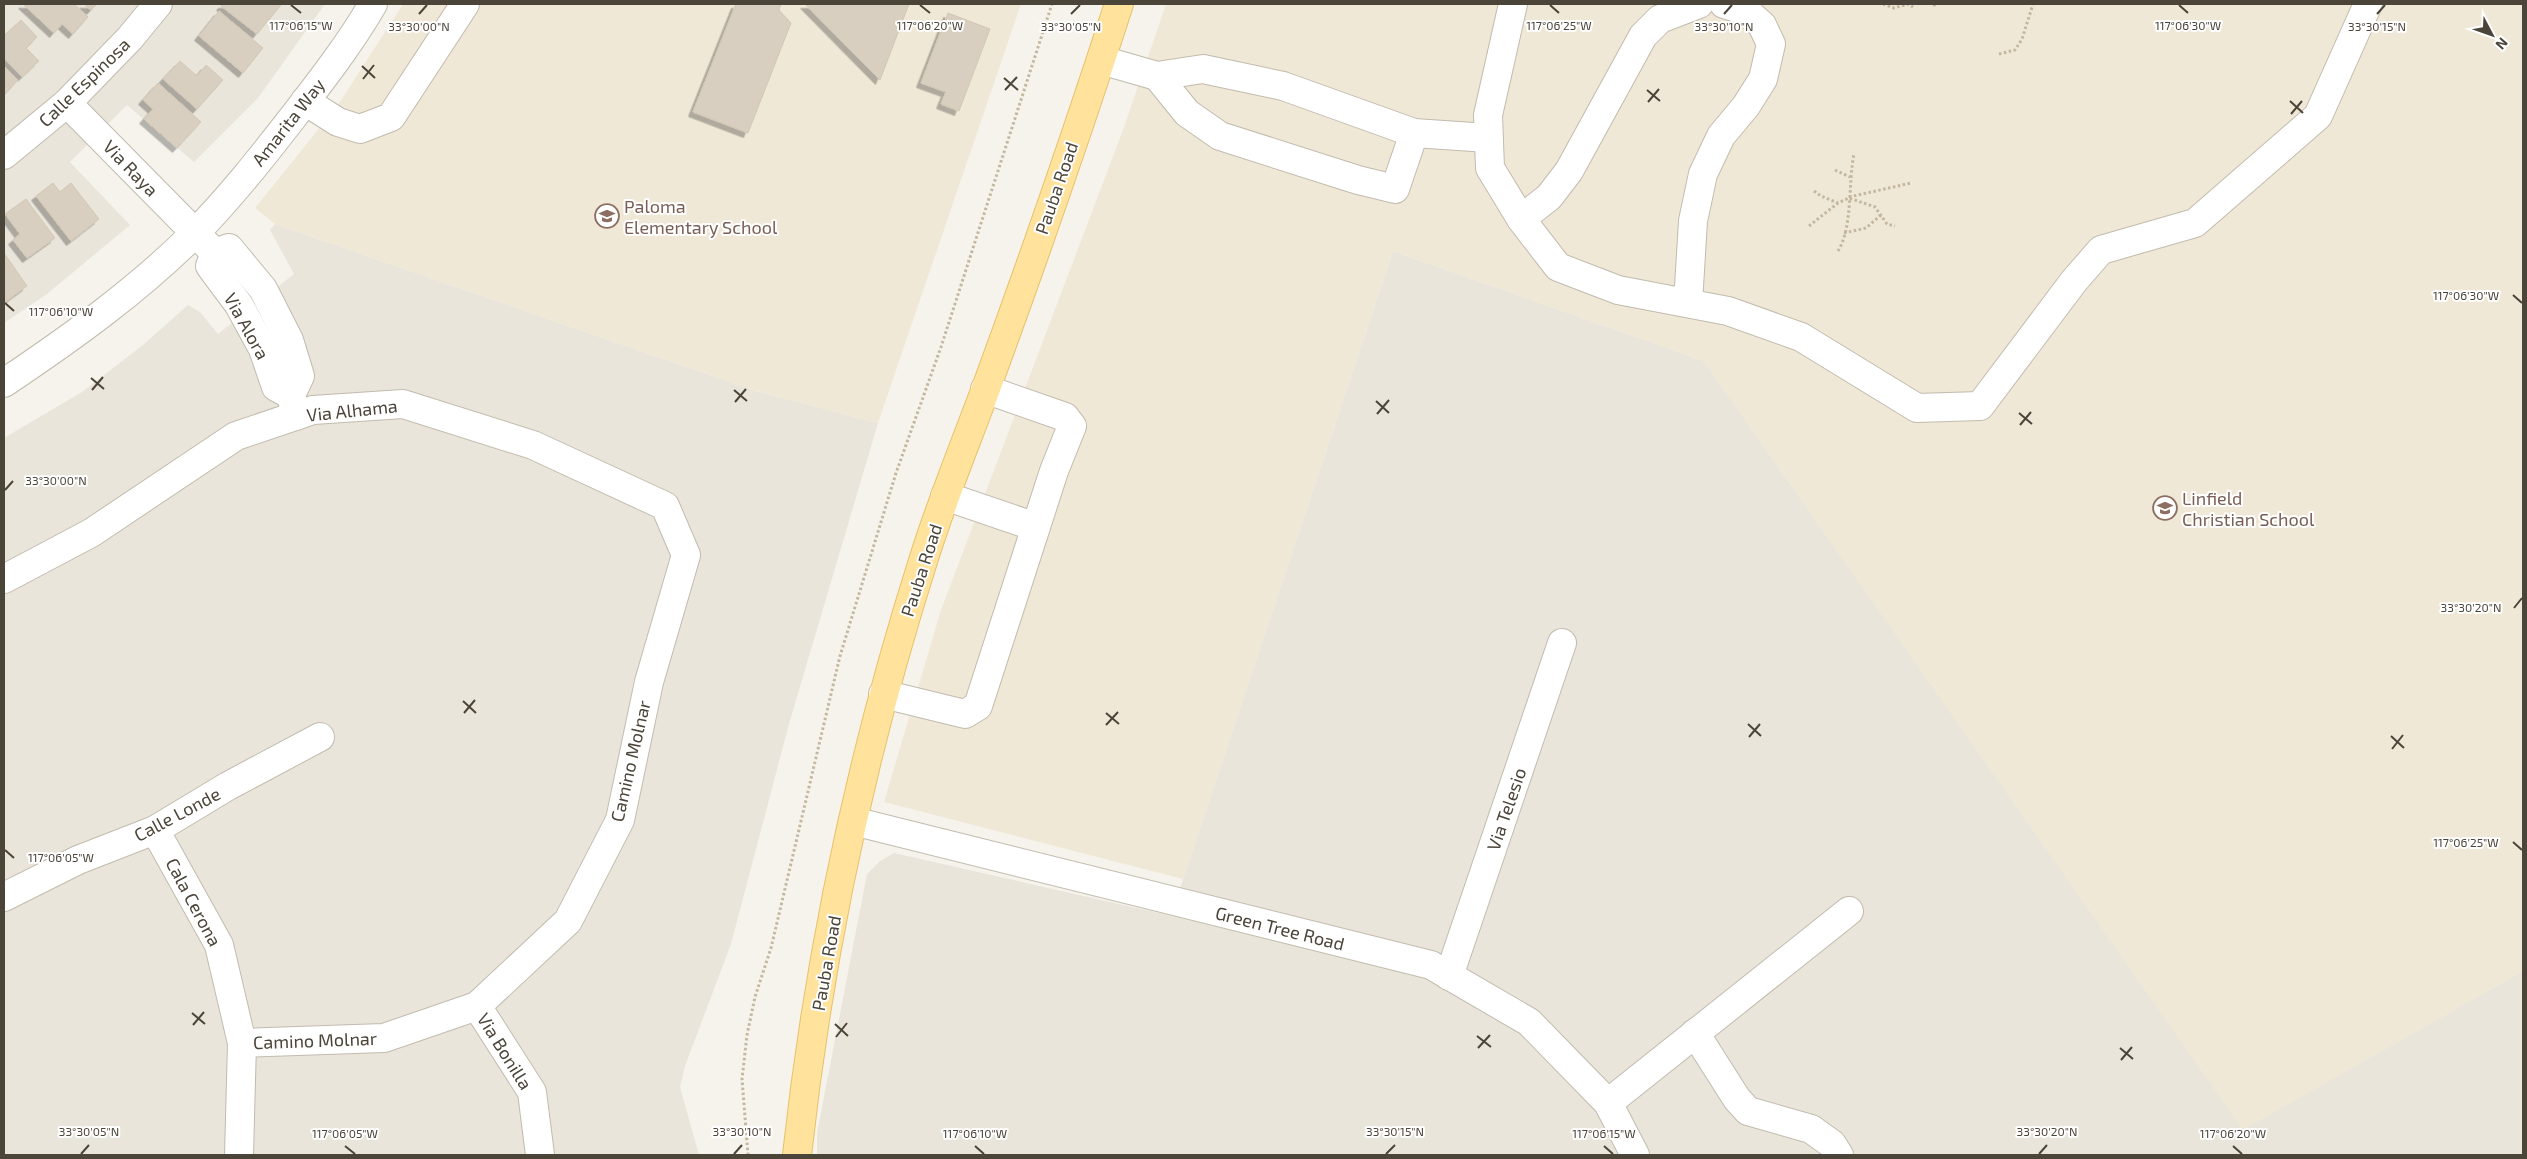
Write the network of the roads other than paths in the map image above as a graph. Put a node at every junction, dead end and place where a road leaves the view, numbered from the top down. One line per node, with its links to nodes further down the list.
1 (158, 4): 12 (street, Calle Espinosa)
2 (373, 4): 11 (street, Amarita Way)
3 (465, 4): 11 (street)
4 (1119, 4): 9 (main road, Pauba Road)
5 (1513, 4): 14 (street)
6 (1699, 4): 16 (street)
7 (1724, 4): 18 (street)
8 (2368, 4): 18 (street)
9 (1101, 60): 10 (street); 20 (main road, Pauba Road)
10 (1157, 76): 13 (street); 13 (street)
11 (305, 101): 17 (street, Amarita Way)
12 (67, 103): 15 (street, Calle Espinosa); 17 (street, Via Raya)
13 (1414, 133): 14 (street)
14 (1488, 138): 16 (street)
15 (4, 155)
16 (1521, 219): 18 (street)
17 (194, 234): 19 (street, Amarita Way); 21 (street, Via Alora)
18 (1688, 303)
19 (4, 383)
20 (985, 390): 22 (main road, Pauba Road); 24 (street)
21 (293, 406): 23 (street, Via Alhama); 25 (street, Via Alhama)
22 (945, 496): 24 (street); 27 (main road, Pauba Road)
23 (665, 506): 34 (street, Camino Molnar)
24 (1036, 527): 27 (street)
25 (4, 578)
26 (1562, 643): 33 (street, Via Telesio)
27 (883, 694): 29 (main road, Pauba Road)
28 (320, 737): 30 (street, Calle Londe)
29 (853, 821): 33 (street, Green Tree Road); 40 (main road, Pauba Road)
30 (155, 830): 31 (street, Calle Londe); 36 (street, Cala Cerona)
31 (4, 897)
32 (1849, 910): 35 (street)
33 (1449, 976): 37 (street, Green Tree Road)
34 (477, 1006): 36 (street, Camino Molnar); 39 (street, Via Bonilla)
35 (1695, 1033): 37 (street); 42 (street)
36 (242, 1043): 38 (street, Cala Cerona)
37 (1608, 1102): 41 (street, Green Tree Road)
38 (239, 1155)
39 (540, 1155)
40 (797, 1155)
41 (1634, 1155)
42 (1840, 1155)

